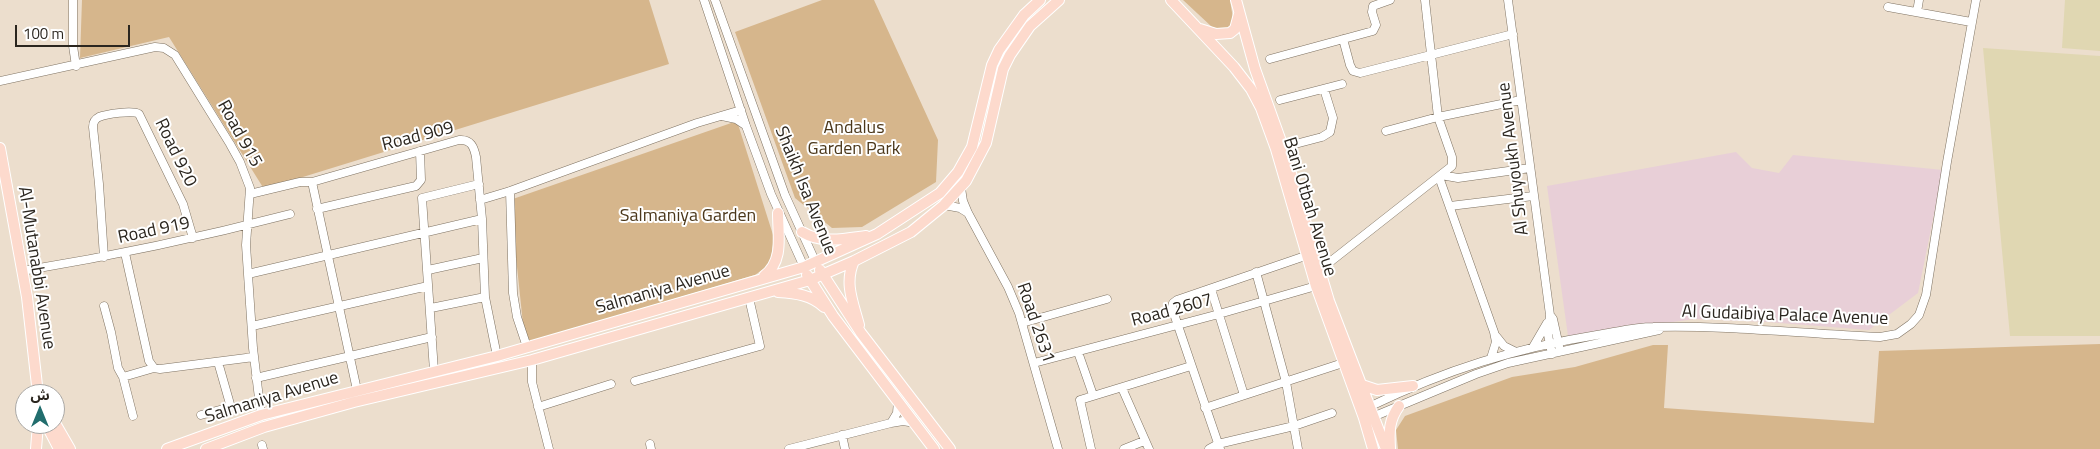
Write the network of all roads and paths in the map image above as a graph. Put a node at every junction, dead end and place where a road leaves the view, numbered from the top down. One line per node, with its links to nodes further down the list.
1 (73, 0): 23 (street)
2 (704, 0): 29 (street, Shaikh Isa Avenue)
3 (715, 0): 37 (street, Shaikh Isa Avenue)
4 (1040, 0): 13 (main road, Salmaniya Avenue)
5 (1059, 0): 43 (main road, Salmaniya Avenue)
6 (1171, 0): 18 (main road, Bani Otbah Avenue)
7 (1236, 0): 16 (main road, Bani Otbah Avenue)
8 (1390, 0): 20 (street)
9 (1425, 0): 21 (street)
10 (1508, 0): 19 (street, Al Shuyoukh Avenue)
11 (1919, 0): 15 (street)
12 (1976, 0): 17 (street, Al Gudaibiya Palace Avenue)
13 (1033, 3): 59 (main road, Salmaniya Avenue)
14 (1888, 7): 15 (street)
15 (1917, 12): 17 (street)
16 (1239, 14): 18 (main road); 35 (main road, Bani Otbah Avenue)
17 (1971, 22): 94 (street, Al Gudaibiya Palace Avenue)
18 (1199, 28): 35 (main road, Bani Otbah Avenue)
19 (1513, 34): 21 (street); 28 (street, Al Shuyoukh Avenue)
20 (1343, 39): 21 (street); 22 (street)
21 (1430, 55): 31 (street)
22 (1270, 58)
23 (76, 66): 24 (street, Road 915); 45 (street, Road 915)
24 (0, 81)
25 (1342, 84): 26 (street)
26 (1324, 89): 27 (street); 35 (street)
27 (1280, 100)
28 (1521, 100): 31 (street); 38 (street, Al Shuyoukh Avenue)
29 (741, 110): 30 (street); 32 (street, Shaikh Isa Avenue); 37 (street)
30 (722, 116): 32 (street); 44 (street)
31 (1438, 117): 33 (street); 39 (street)
32 (746, 126): 52 (street, Shaikh Isa Avenue)
33 (1386, 131)
34 (0, 148): 70 (main road, Al-Mutanabbi Avenue)
35 (1279, 148): 62 (main road, Bani Otbah Avenue)
36 (420, 151): 40 (street); 41 (street, Road 909); 42 (street, Road 909)
37 (774, 160): 57 (street, Shaikh Isa Avenue)
38 (1530, 168): 39 (street); 46 (street, Al Shuyoukh Avenue)
39 (1440, 176): 50 (street); 72 (street)
40 (421, 180): 47 (street); 51 (street)
41 (312, 182): 45 (street, Road 909); 51 (street)
42 (479, 184): 47 (street); 48 (street, Road 909)
43 (962, 188): 49 (main road, Salmaniya Avenue); 54 (street, Road 2631)
44 (510, 191): 48 (street); 101 (street)
45 (250, 194): 56 (street, Road 915)
46 (1533, 196): 50 (street); 90 (street, Al Shuyoukh Avenue)
47 (422, 198): 58 (street)
48 (480, 200): 55 (street, Road 909)
49 (944, 205): 54 (street); 66 (main road, Salmaniya Avenue)
50 (1450, 206): 95 (street)
51 (318, 209): 63 (street)
52 (778, 213): 68 (street, Shaikh Isa Avenue); 75 (main road)
53 (290, 214): 56 (street, Road 919)
54 (968, 214): 91 (street, Road 2631)
55 (482, 219): 58 (street); 65 (street, Road 909)
56 (248, 225): 60 (street, Road 919); 73 (street, Road 915)
57 (802, 232): 59 (main road); 67 (street, Shaikh Isa Avenue)
58 (424, 233): 63 (street); 69 (street)
59 (877, 234): 67 (main road, Salmaniya Avenue)
60 (193, 238): 61 (street, Road 919); 64 (street, Road 920)
61 (125, 253): 64 (street, Road 919); 114 (street)
62 (1310, 254): 71 (street); 72 (main road, Bani Otbah Avenue)
63 (327, 255): 73 (street); 86 (street)
64 (104, 257): 70 (street, Road 919)
65 (483, 258): 69 (street); 81 (street, Road 909)
66 (854, 260): 74 (main road, Salmaniya Avenue); 96 (main road)
67 (816, 263): 68 (main road, Salmaniya Avenue); 74 (main road, Shaikh Isa Avenue)
68 (804, 267): 75 (main road, Salmaniya Avenue); 76 (main road, Shaikh Isa Avenue)
69 (428, 270): 77 (street)
70 (22, 271): 120 (main road, Al-Mutanabbi Avenue)
71 (1256, 272): 79 (street); 84 (street)
72 (1316, 273): 78 (main road, Bani Otbah Avenue); 122 (main road, Bani Otbah Avenue)
73 (248, 274): 93 (street, Road 915)
74 (823, 274): 76 (main road, Salmaniya Avenue); 96 (main road, Shaikh Isa Avenue)
75 (762, 278): 101 (main road, Salmaniya Avenue)
76 (810, 280): 80 (main road, Salmaniya Avenue); 89 (main road, Shaikh Isa Avenue)
77 (428, 286): 86 (street); 87 (street)
78 (1316, 286): 84 (street, Road 2607); 112 (main road, Bani Otbah Avenue)
79 (1211, 289): 88 (street); 92 (street)
80 (769, 292): 82 (main road, Salmaniya Avenue); 89 (main road)
81 (485, 297): 87 (street); 107 (street, Road 909)
82 (749, 298): 109 (main road, Salmaniya Avenue); 118 (street)
83 (1107, 300): 91 (street)
84 (1262, 300): 88 (street, Road 2607); 119 (street)
85 (104, 306): 116 (street)
86 (340, 307): 93 (street); 106 (street)
87 (431, 308): 97 (street)
88 (1219, 314): 92 (street, Road 2607); 127 (street)
89 (833, 316): 128 (main road, Shaikh Isa Avenue)
90 (1549, 317): 98 (street, Al Shuyoukh Avenue); 99 (street, Al Shuyoukh Avenue); 100 (street)
91 (1022, 323): 111 (street, Road 2631)
92 (1178, 325): 103 (street, Road 2607); 113 (street)
93 (252, 326): 105 (street, Road 915)
94 (1666, 328): 98 (street, Al Gudaibiya Palace Avenue); 104 (street, Al Gudaibiya Palace Avenue)
95 (1494, 332): 102 (street); 108 (street)
96 (861, 333): 156 (main road, Shaikh Isa Avenue)
97 (432, 337): 106 (street); 115 (street)
98 (1558, 341): 99 (street, Al Gudaibiya Palace Avenue); 104 (street, Al Shuyoukh Avenue)
99 (1550, 343): 100 (street, Al Gudaibiya Palace Avenue); 104 (street, Al Shuyoukh Avenue)
100 (1533, 346): 102 (street, Al Gudaibiya Palace Avenue)
101 (527, 347): 107 (main road, Salmaniya Avenue)
102 (1514, 351): 108 (street, Al Gudaibiya Palace Avenue)
103 (1078, 352): 111 (street, Road 2607); 126 (street)
104 (1556, 353): 130 (street, Al Gudaibiya Palace Avenue)
105 (254, 356): 110 (street); 117 (street, Road 915)
106 (350, 356): 117 (street); 125 (street)
107 (497, 356): 115 (main road, Salmaniya Avenue)
108 (1491, 358): 123 (street, Al Gudaibiya Palace Avenue)
109 (532, 360): 131 (street); 151 (main road, Salmaniya Avenue)
110 (218, 362): 114 (street); 134 (street)
111 (1034, 363): 157 (street, Road 2631)
112 (1343, 363): 119 (street); 137 (main road, Bani Otbah Avenue)
113 (1192, 366): 124 (street); 132 (street)
114 (154, 368): 116 (street)
115 (434, 371): 125 (main road, Salmaniya Avenue)
116 (123, 377): 136 (street)
117 (256, 378): 135 (street, Road 915)
118 (635, 382)
119 (1286, 382): 127 (street); 140 (street)
120 (37, 384)
121 (611, 384): 131 (street)
122 (1362, 384): 123 (main road); 129 (main road, Bani Otbah Avenue)
123 (1413, 386): 129 (street, Al Gudaibiya Palace Avenue)
124 (1122, 388): 126 (street); 145 (street)
125 (357, 390): 135 (main road, Salmaniya Avenue)
126 (1093, 395): 158 (street)
127 (1244, 395): 132 (street)
128 (898, 400): 138 (main road, Shaikh Isa Avenue); 139 (street)
129 (1371, 406): 137 (main road, Bani Otbah Avenue)
130 (1399, 406): 137 (street, Al Gudaibiya Palace Avenue); 164 (main road)
131 (538, 407): 152 (street)
132 (1205, 408): 146 (street)
133 (1332, 413): 140 (street)
134 (201, 415)
135 (261, 415): 150 (main road, Salmaniya Avenue)
136 (133, 416)
137 (1366, 416): 163 (main road, Bani Otbah Avenue); 164 (main road, Bani Otbah Avenue)
138 (915, 422): 139 (street); 155 (main road, Shaikh Isa Avenue)
139 (891, 423): 144 (street)
140 (1294, 426): 146 (street); 162 (street)
141 (37, 434): 147 (main road)
142 (51, 434): 148 (main road)
143 (61, 434): 149 (main road)
144 (842, 435): 153 (street); 154 (street)
145 (1144, 441): 159 (street); 160 (street)
146 (1219, 447): 161 (street)
147 (36, 449)
148 (58, 449)
149 (70, 449)
150 (167, 449)
151 (206, 449)
152 (549, 449)
153 (788, 449)
154 (845, 449)
155 (934, 449)
156 (950, 449)
157 (1058, 449)
158 (1091, 449)
159 (1124, 449)
160 (1148, 449)
161 (1209, 449)
162 (1298, 449)
163 (1372, 449)
164 (1388, 449)

